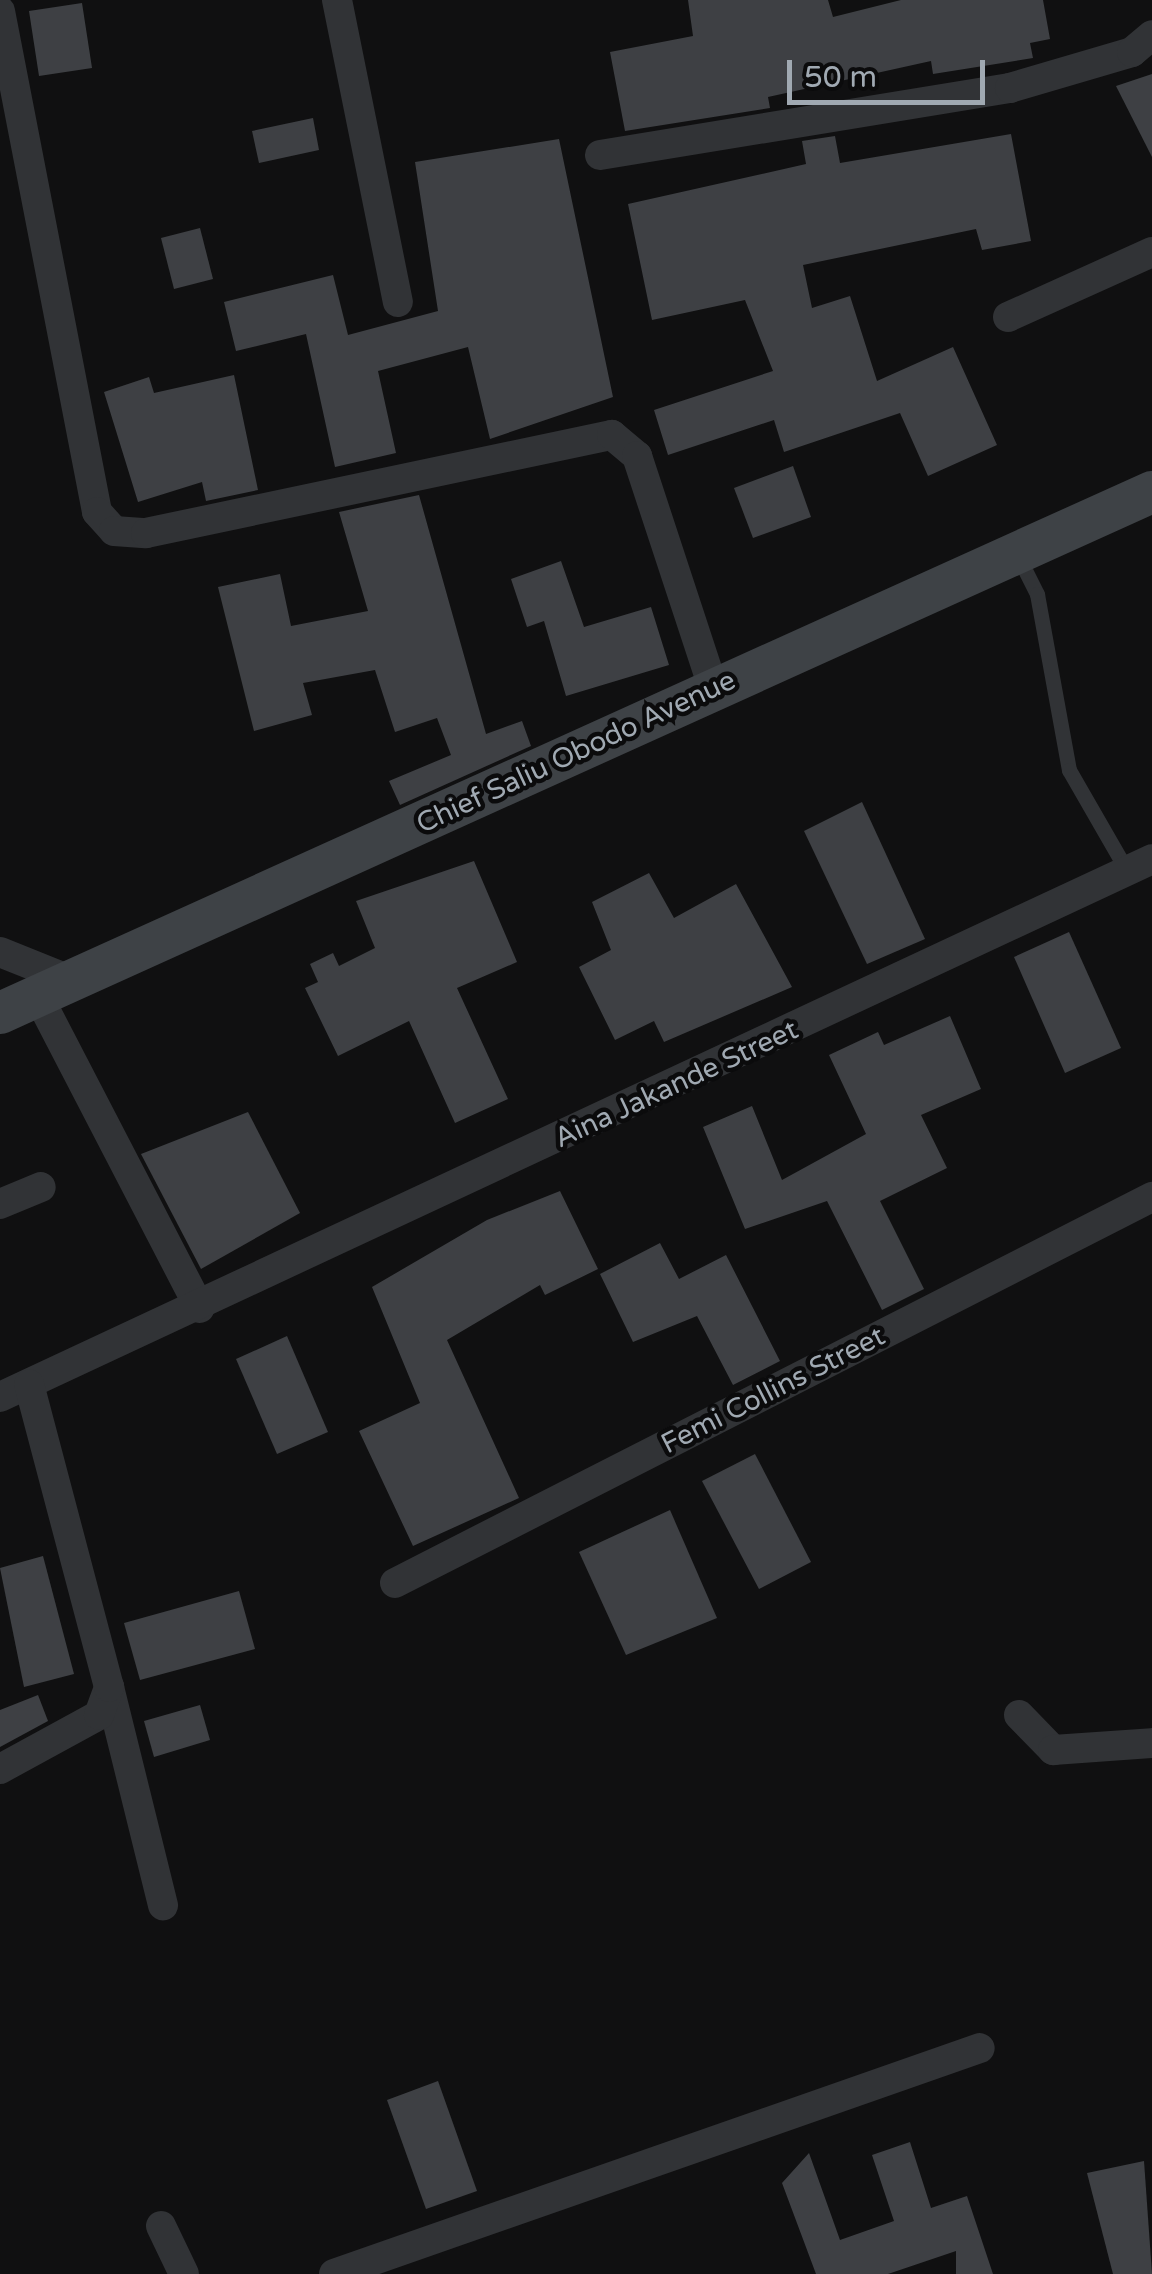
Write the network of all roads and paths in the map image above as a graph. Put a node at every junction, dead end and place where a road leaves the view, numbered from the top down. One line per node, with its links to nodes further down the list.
1 (337, 0): 6 (street)
2 (0, 11): 10 (street)
3 (1152, 35): 4 (street)
4 (600, 155)
5 (1152, 252): 7 (street)
6 (398, 302)
7 (1008, 317)
8 (1152, 492): 9 (street, Chief Saliu Obodo Avenue)
9 (1016, 552): 10 (street, Chief Saliu Obodo Avenue); 11 (lane)
10 (713, 687): 13 (street, Chief Saliu Obodo Avenue)
11 (1140, 865): 18 (street, Aina Jakande Street)
12 (0, 952): 13 (street)
13 (57, 990): 14 (street, Chief Saliu Obodo Avenue); 18 (street)
14 (0, 1013)
15 (41, 1186): 17 (street)
16 (1152, 1197): 21 (street, Femi Collins Street)
17 (0, 1204)
18 (200, 1308): 19 (street, Aina Jakande Street)
19 (29, 1384): 20 (street, Aina Jakande Street); 22 (street)
20 (0, 1397)
21 (395, 1584)
22 (109, 1687): 25 (street); 26 (street)
23 (1020, 1715): 24 (street)
24 (1152, 1743)
25 (0, 1769)
26 (164, 1905)
27 (980, 2048): 30 (street)
28 (161, 2226): 29 (street)
29 (184, 2274)
30 (334, 2274)

